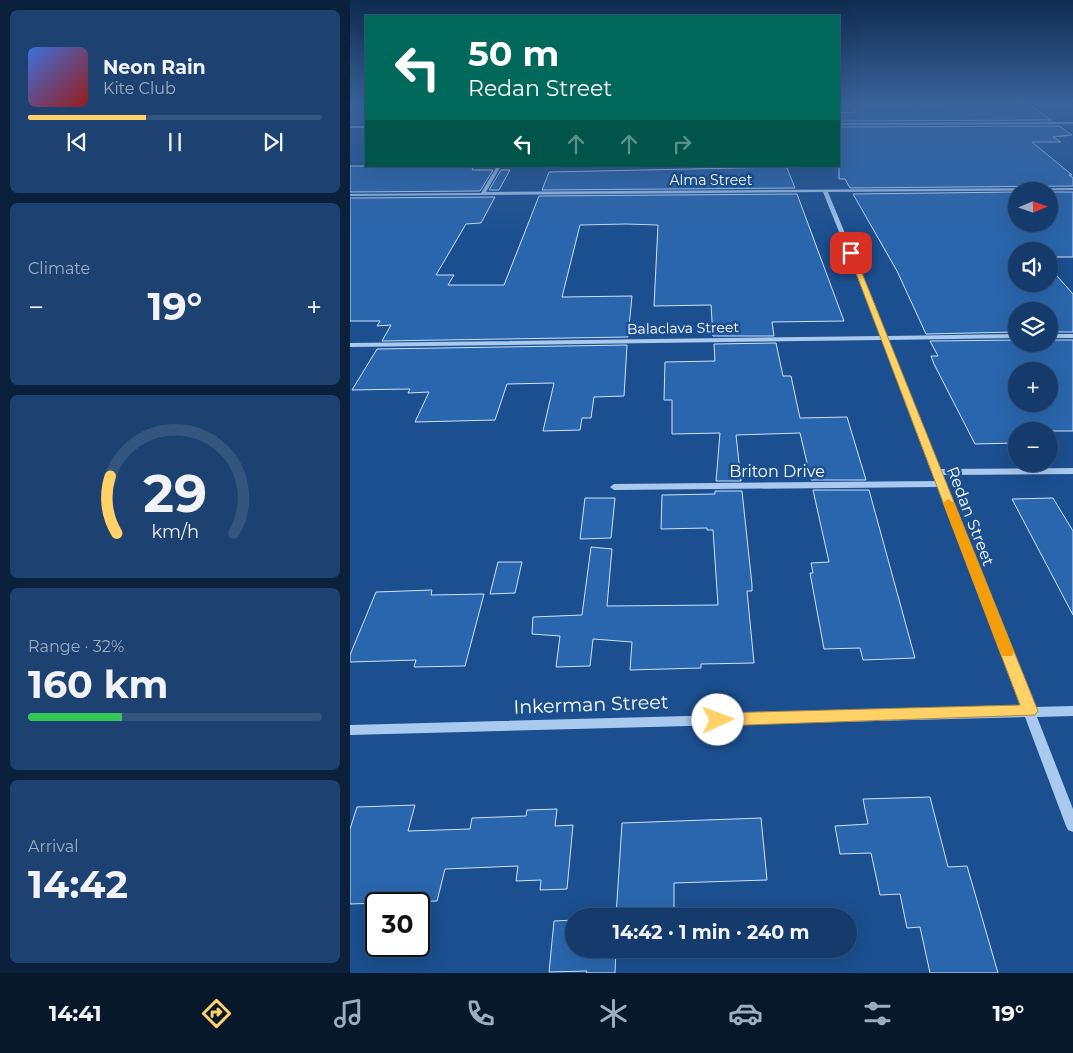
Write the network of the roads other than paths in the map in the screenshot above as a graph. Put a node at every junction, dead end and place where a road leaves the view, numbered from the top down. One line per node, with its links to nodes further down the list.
1 (498, 167): 4 (street)
2 (1073, 189): 3 (street, Alma Street)
3 (825, 191): 4 (street, Alma Street); 9 (street, Redan Street)
4 (483, 193): 5 (street, Alma Street)
5 (350, 195)
6 (1008, 336): 9 (street, Balaclava Street)
7 (1058, 336): 8 (street)
8 (1073, 336)
9 (886, 338): 10 (street, Balaclava Street); 12 (street, Redan Street)
10 (350, 346)
11 (1073, 470): 12 (street)
12 (937, 472): 13 (street, Redan Street)
13 (941, 484): 14 (street, Briton Drive); 15 (street, Redan Street)
14 (614, 487)
15 (1030, 711): 16 (street, Inkerman Street); 17 (street, Inkerman Street); 18 (street, Redan Street)
16 (1073, 711)
17 (350, 730)
18 (1073, 826)

